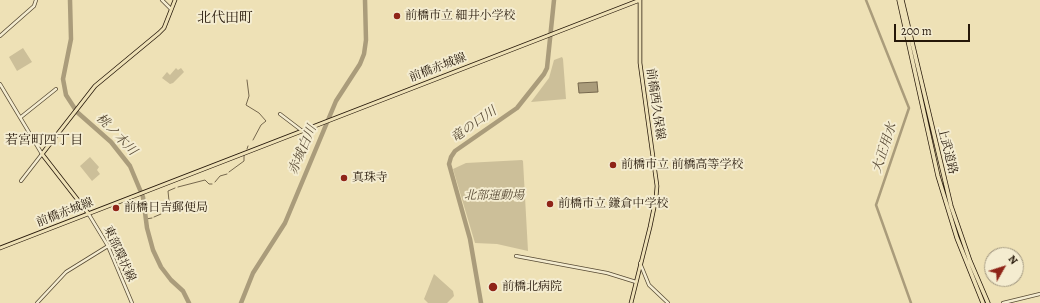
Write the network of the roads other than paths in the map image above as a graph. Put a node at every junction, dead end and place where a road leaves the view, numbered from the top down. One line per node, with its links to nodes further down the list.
1 (36, 0): 8 (street)
2 (162, 0): 6 (street)
3 (175, 0): 6 (main road)
4 (640, 0): 13 (main road, 前橋赤城線); 20 (main road, 前橋西久保線)
5 (900, 0): 7 (highway); 7 (highway)
6 (171, 9): 14 (main road)
7 (907, 30): 27 (highway, 上武道路); 28 (highway, 上武道路)
8 (0, 36)
9 (0, 84): 12 (street)
10 (56, 89): 12 (street)
11 (280, 114): 13 (street)
12 (20, 117): 14 (street)
13 (301, 130): 16 (main road, 前橋赤城線)
14 (42, 154): 15 (street); 16 (main road)
15 (21, 181)
16 (88, 213): 17 (street, 東部環状線); 18 (main road, 前橋赤城線)
17 (108, 246): 23 (street); 24 (street, 東部環状線)
18 (0, 248)
19 (516, 256): 21 (street)
20 (640, 263): 21 (main road, 前橋西久保線); 26 (street)
21 (636, 282): 25 (main road, 前橋西久保線)
22 (1040, 294): 29 (street)
23 (37, 303)
24 (132, 303)
25 (631, 303)
26 (668, 303)
27 (983, 303)
28 (988, 303)
29 (1003, 303)

